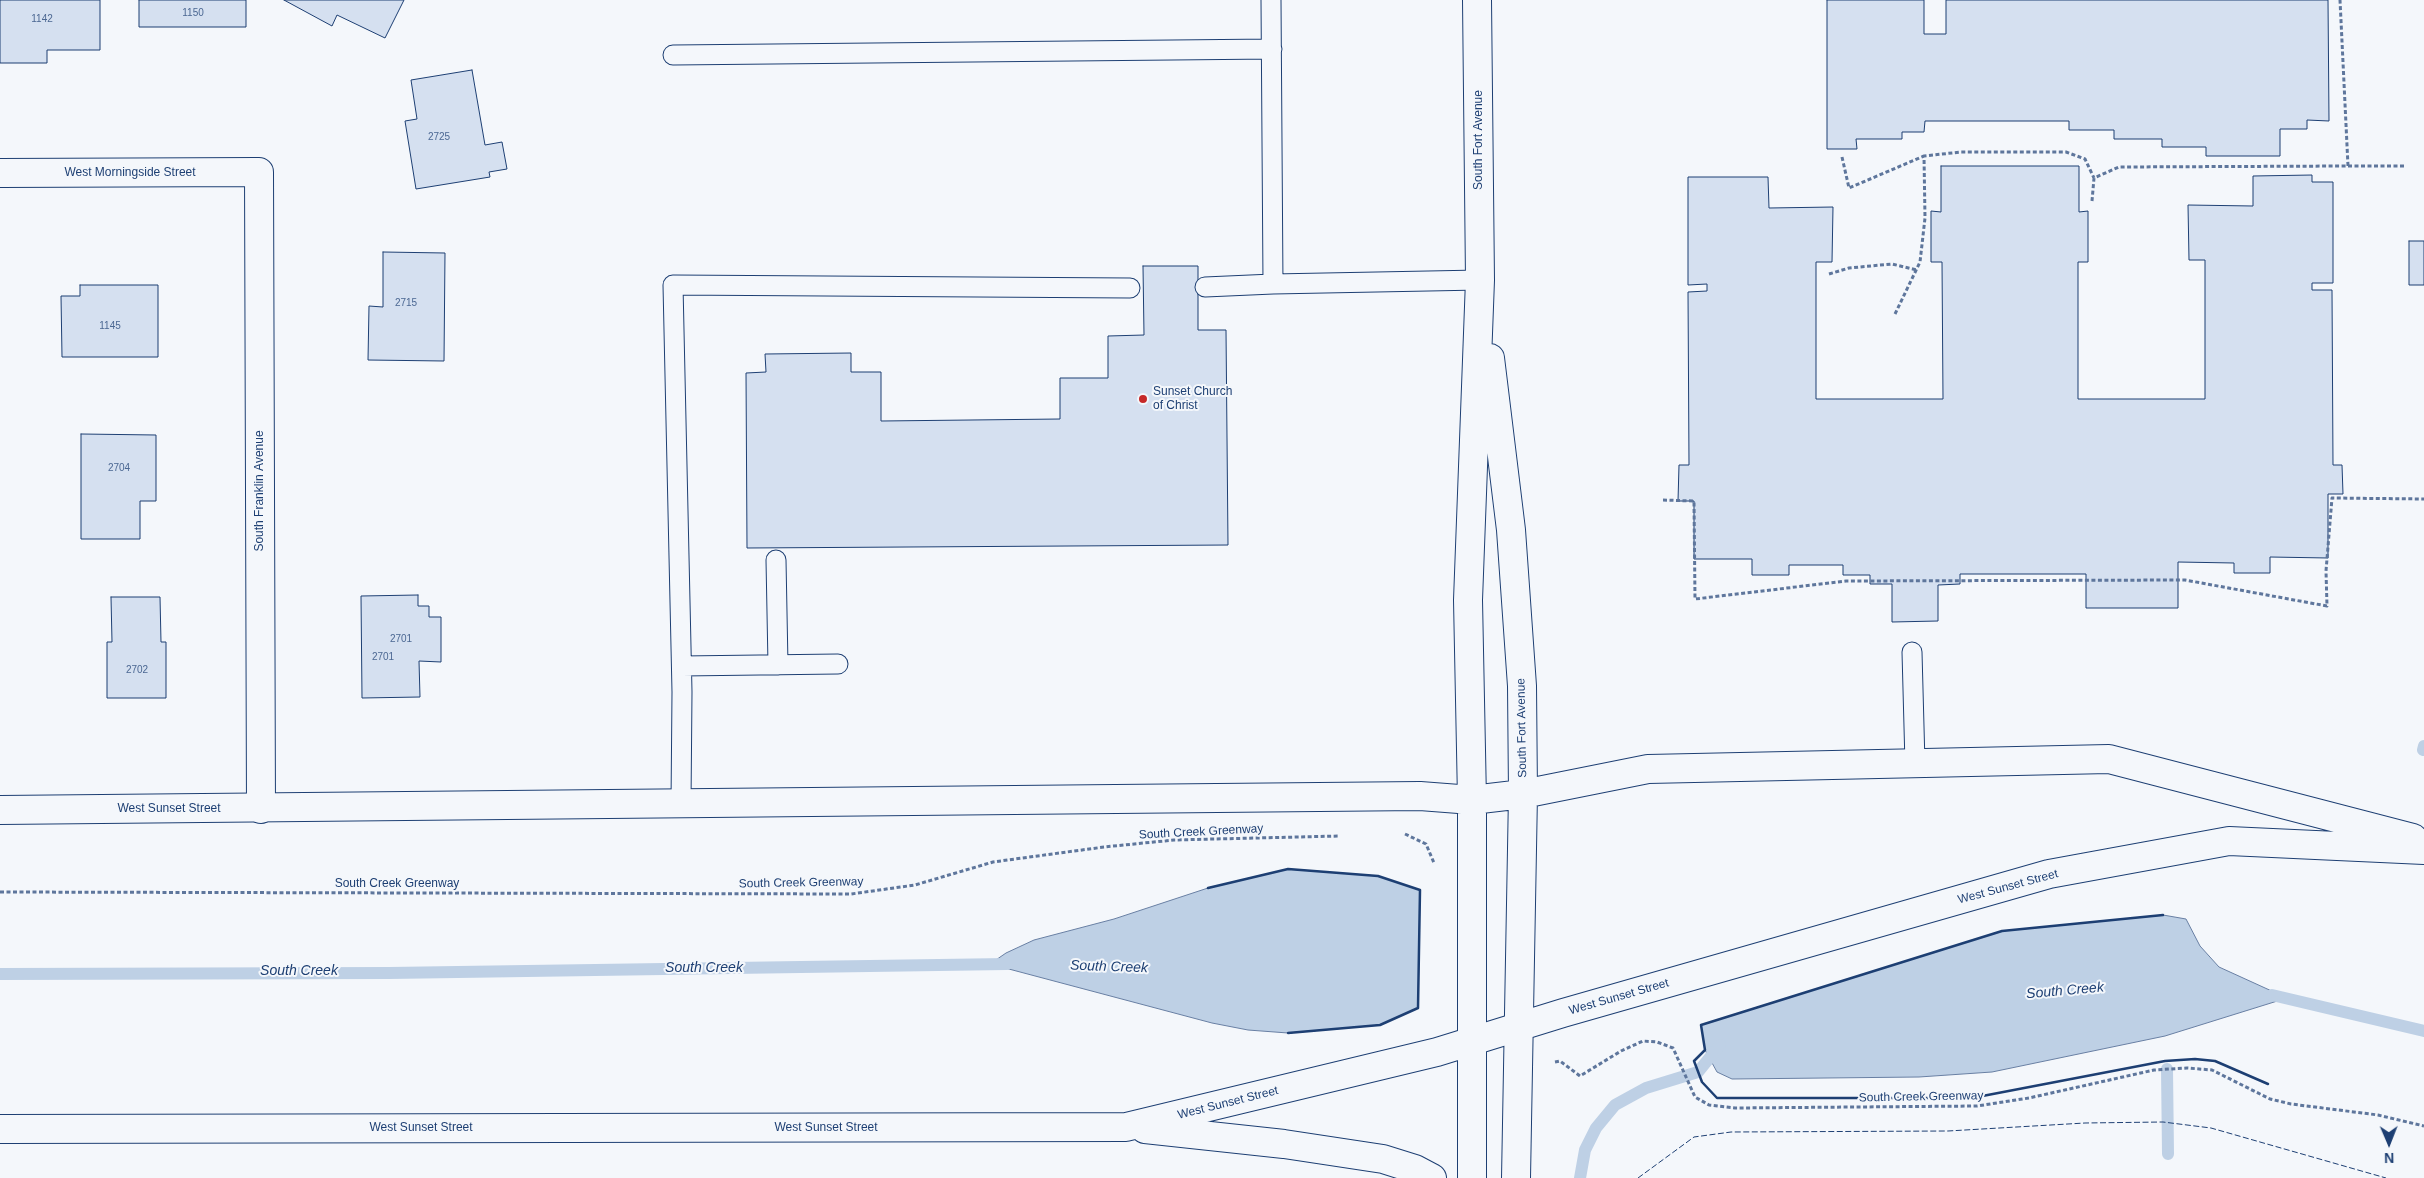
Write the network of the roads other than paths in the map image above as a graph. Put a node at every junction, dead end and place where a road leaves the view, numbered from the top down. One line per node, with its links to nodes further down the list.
1 (1271, 0): 3 (lane)
2 (1477, 0): 7 (main road, South Fort Avenue)
3 (1272, 49): 4 (lane); 8 (lane)
4 (673, 55)
5 (259, 172): 6 (main road, West Morningside Street); 20 (main road, South Franklin Avenue)
6 (0, 173)
7 (1480, 280): 8 (lane); 17 (main road, South Fort Avenue); 18 (main road, South Fort Avenue)
8 (1273, 284): 9 (lane)
9 (1205, 287)
10 (1130, 288): 15 (lane)
11 (776, 560): 14 (lane)
12 (1912, 652): 16 (lane)
13 (838, 664): 14 (lane)
14 (778, 665): 15 (lane)
15 (682, 666): 19 (lane)
16 (1915, 764): 17 (main road, West Sunset Street); 22 (main road, West Sunset Street)
17 (1523, 794): 18 (main road, West Sunset Street); 24 (main road, South Fort Avenue)
18 (1472, 800): 19 (main road, West Sunset Street); 25 (main road, South Fort Avenue)
19 (681, 804): 20 (main road, West Sunset Street)
20 (261, 809): 21 (main road, West Sunset Street)
21 (0, 810)
22 (2424, 841)
23 (2424, 850): 24 (main road, West Sunset Street)
24 (1518, 1026): 25 (main road, West Sunset Street); 30 (main road, South Fort Avenue)
25 (1471, 1042): 26 (main road, West Sunset Street); 29 (main road, South Fort Avenue)
26 (1126, 1127): 27 (main road, West Sunset Street); 28 (main road)
27 (0, 1129)
28 (1432, 1178)
29 (1472, 1178)
30 (1516, 1178)

